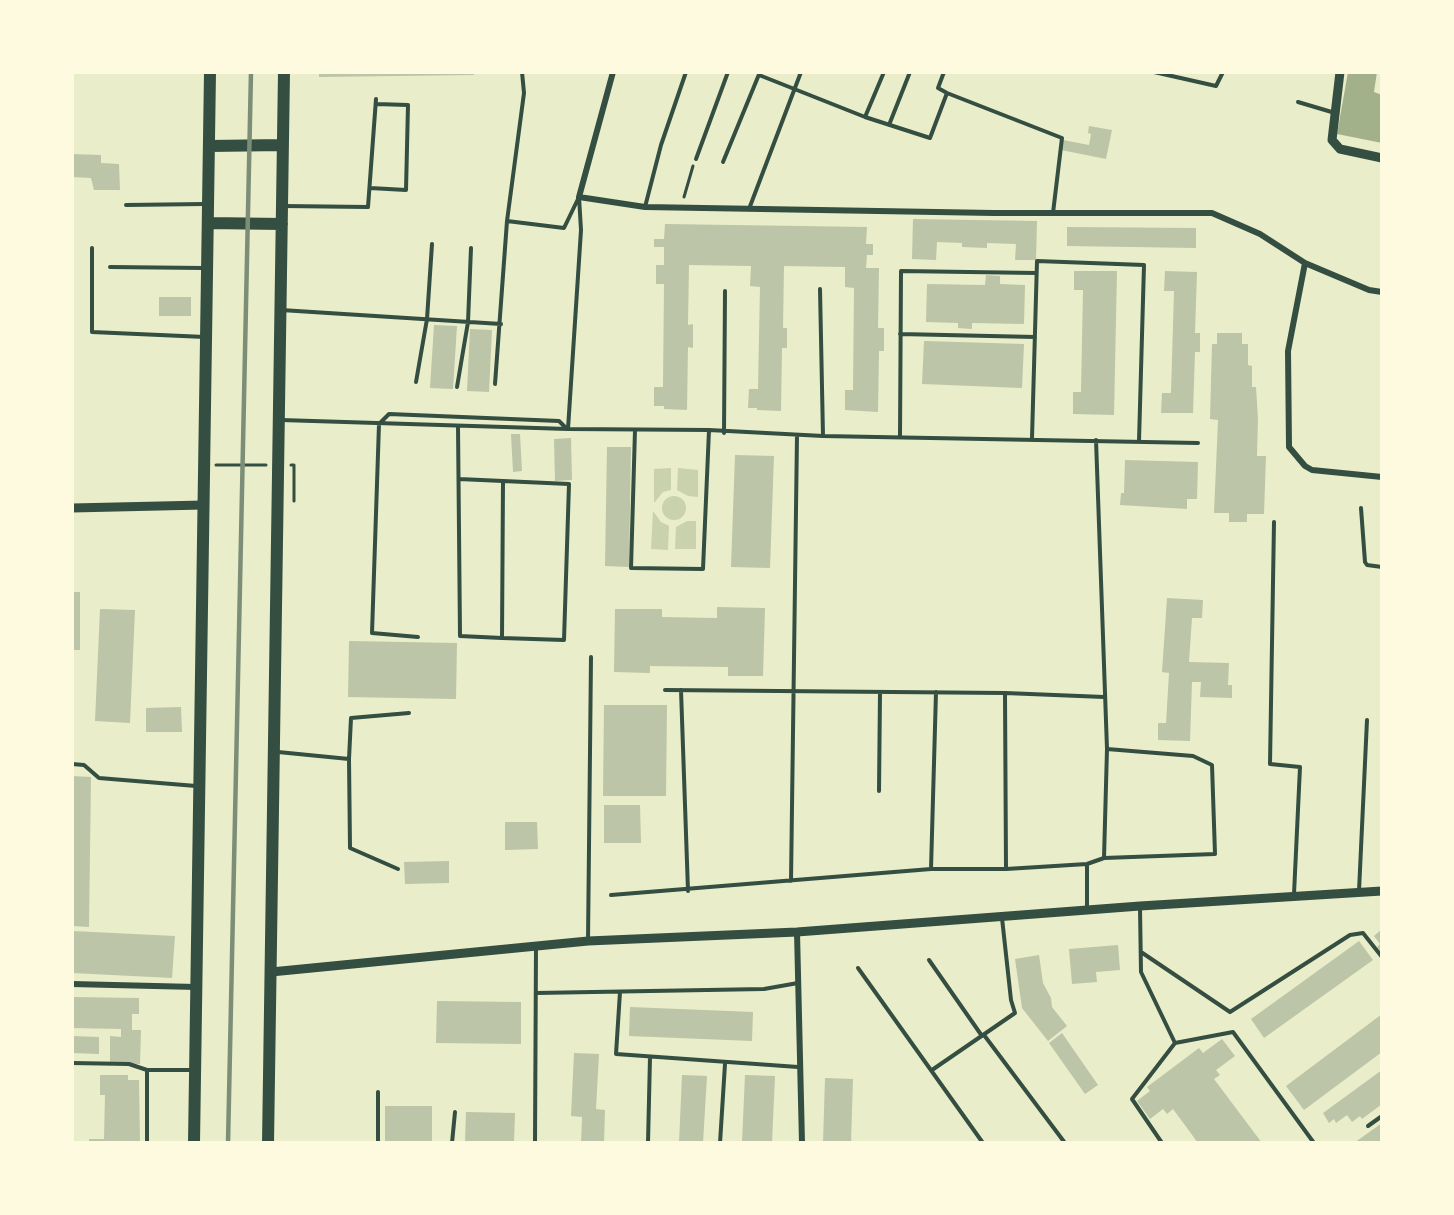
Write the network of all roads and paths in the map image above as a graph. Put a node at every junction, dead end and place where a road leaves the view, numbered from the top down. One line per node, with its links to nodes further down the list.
1 (210, 72): 22 (highway)
2 (284, 72): 21 (highway)
3 (522, 72): 35 (lane)
4 (613, 72): 27 (street)
5 (686, 72): 31 (lane)
6 (728, 72): 24 (lane)
7 (801, 72): 15 (lane)
8 (884, 72): 19 (lane)
9 (910, 72): 20 (lane)
10 (944, 72): 16 (lane)
11 (1154, 72): 12 (lane)
12 (1223, 72)
13 (1340, 72): 18 (street)
14 (760, 74): 15 (lane); 25 (lane)
15 (793, 89): 19 (lane); 33 (lane)
16 (947, 93): 20 (lane); 34 (lane)
17 (1298, 102): 18 (lane)
18 (1335, 113): 23 (street)
19 (865, 117): 20 (lane)
20 (889, 125)
21 (283, 145): 22 (highway); 30 (highway)
22 (206, 151): 28 (highway)
23 (1382, 158)
24 (696, 159): 32 (path)
25 (723, 162)
26 (370, 188): 26 (lane); 30 (lane)
27 (579, 197): 31 (street); 35 (lane); 61 (lane)
28 (208, 204): 29 (lane); 36 (highway)
29 (126, 205)
30 (282, 206): 37 (highway)
31 (645, 207): 32 (street)
32 (681, 208): 33 (street)
33 (749, 209): 34 (street)
34 (1053, 213): 41 (street)
35 (507, 221): 51 (lane)
36 (208, 223): 37 (highway); 43 (highway)
37 (282, 224): 48 (highway)
38 (432, 244): 49 (lane)
39 (92, 248): 53 (lane)
40 (471, 248): 50 (lane)
41 (1305, 263): 47 (street); 75 (street)
42 (111, 267): 43 (lane)
43 (207, 268): 53 (highway)
44 (1036, 273): 52 (lane); 54 (lane); 70 (lane)
45 (820, 289): 66 (lane)
46 (725, 291): 64 (lane)
47 (1382, 292)
48 (281, 310): 49 (lane); 58 (highway)
49 (427, 319): 50 (lane); 55 (lane)
50 (468, 322): 51 (lane); 57 (lane)
51 (501, 324): 56 (lane)
52 (900, 334): 54 (lane); 67 (lane)
53 (206, 337): 79 (highway)
54 (1035, 337): 68 (lane)
55 (416, 382)
56 (495, 384)
57 (457, 387)
58 (279, 420): 59 (lane); 97 (highway)
59 (379, 424): 60 (lane); 61 (lane); 84 (lane)
60 (458, 426): 61 (lane); 76 (lane)
61 (568, 429): 62 (lane)
62 (635, 430): 63 (lane); 63 (lane)
63 (709, 430): 64 (lane)
64 (724, 433): 65 (lane)
65 (797, 435): 66 (lane); 89 (lane)
66 (823, 436): 67 (lane)
67 (900, 436): 68 (lane)
68 (1032, 438): 69 (lane)
69 (1096, 440): 70 (lane); 93 (lane)
70 (1139, 441): 71 (lane)
71 (1198, 443)
72 (211, 465): 73 (path)
73 (271, 465)
74 (283, 465): 78 (path)
75 (1382, 477)
76 (459, 479): 77 (lane); 85 (lane)
77 (503, 481): 85 (lane); 85 (lane)
78 (294, 501)
79 (204, 505): 80 (street); 100 (highway)
80 (72, 508)
81 (1361, 508): 83 (lane)
82 (1274, 522): 112 (lane)
83 (1382, 567)
84 (418, 637)
85 (502, 638)
86 (591, 657): 117 (lane)
87 (665, 690): 88 (lane)
88 (681, 690): 89 (lane); 108 (lane)
89 (791, 691): 90 (lane); 107 (lane)
90 (880, 692): 91 (lane); 101 (lane)
91 (936, 692): 92 (lane); 105 (lane)
92 (1005, 693): 93 (lane); 106 (lane)
93 (1104, 697): 96 (lane)
94 (409, 713): 98 (lane)
95 (1367, 720): 110 (lane)
96 (1107, 749): 102 (lane); 102 (lane)
97 (274, 752): 98 (lane); 123 (highway)
98 (349, 759): 104 (lane)
99 (72, 764): 100 (lane)
100 (199, 786): 126 (highway)
101 (879, 791)
102 (1104, 858): 103 (lane)
103 (1087, 864): 106 (lane); 114 (lane)
104 (398, 869)
105 (931, 869): 106 (lane); 107 (lane)
106 (1006, 869)
107 (791, 881): 108 (lane)
108 (688, 891): 111 (lane)
109 (1382, 891): 110 (street)
110 (1359, 892): 112 (street)
111 (611, 895)
112 (1294, 895): 113 (street)
113 (1140, 906): 114 (street); 119 (lane)
114 (1087, 910): 115 (street)
115 (1002, 918): 116 (street); 129 (lane)
116 (796, 932): 117 (street); 124 (street)
117 (588, 941): 118 (street)
118 (536, 946): 123 (street); 128 (lane)
119 (1141, 952): 120 (lane); 130 (lane)
120 (1382, 957)
121 (929, 960): 129 (lane)
122 (858, 968): 137 (lane)
123 (271, 972): 144 (highway)
124 (799, 982): 127 (lane); 134 (street)
125 (72, 984): 126 (street)
126 (196, 987): 136 (highway)
127 (620, 992): 128 (lane); 131 (lane)
128 (536, 993): 147 (lane)
129 (983, 1035): 137 (lane); 152 (lane)
130 (1175, 1043): 153 (lane); 154 (lane)
131 (650, 1057): 133 (lane); 148 (lane)
132 (72, 1063): 135 (lane)
133 (725, 1064): 134 (lane); 149 (lane)
134 (798, 1067): 150 (street)
135 (147, 1070): 136 (lane); 142 (lane)
136 (195, 1071): 143 (highway)
137 (932, 1071): 151 (lane)
138 (378, 1092): 145 (lane)
139 (454, 1112): 146 (lane)
140 (1382, 1116): 141 (lane)
141 (1368, 1126)
142 (147, 1143)
143 (194, 1143)
144 (268, 1143)
145 (378, 1143)
146 (452, 1143)
147 (535, 1143)
148 (648, 1143)
149 (720, 1143)
150 (802, 1143)
151 (983, 1143)
152 (1065, 1143)
153 (1162, 1143)
154 (1314, 1143)

